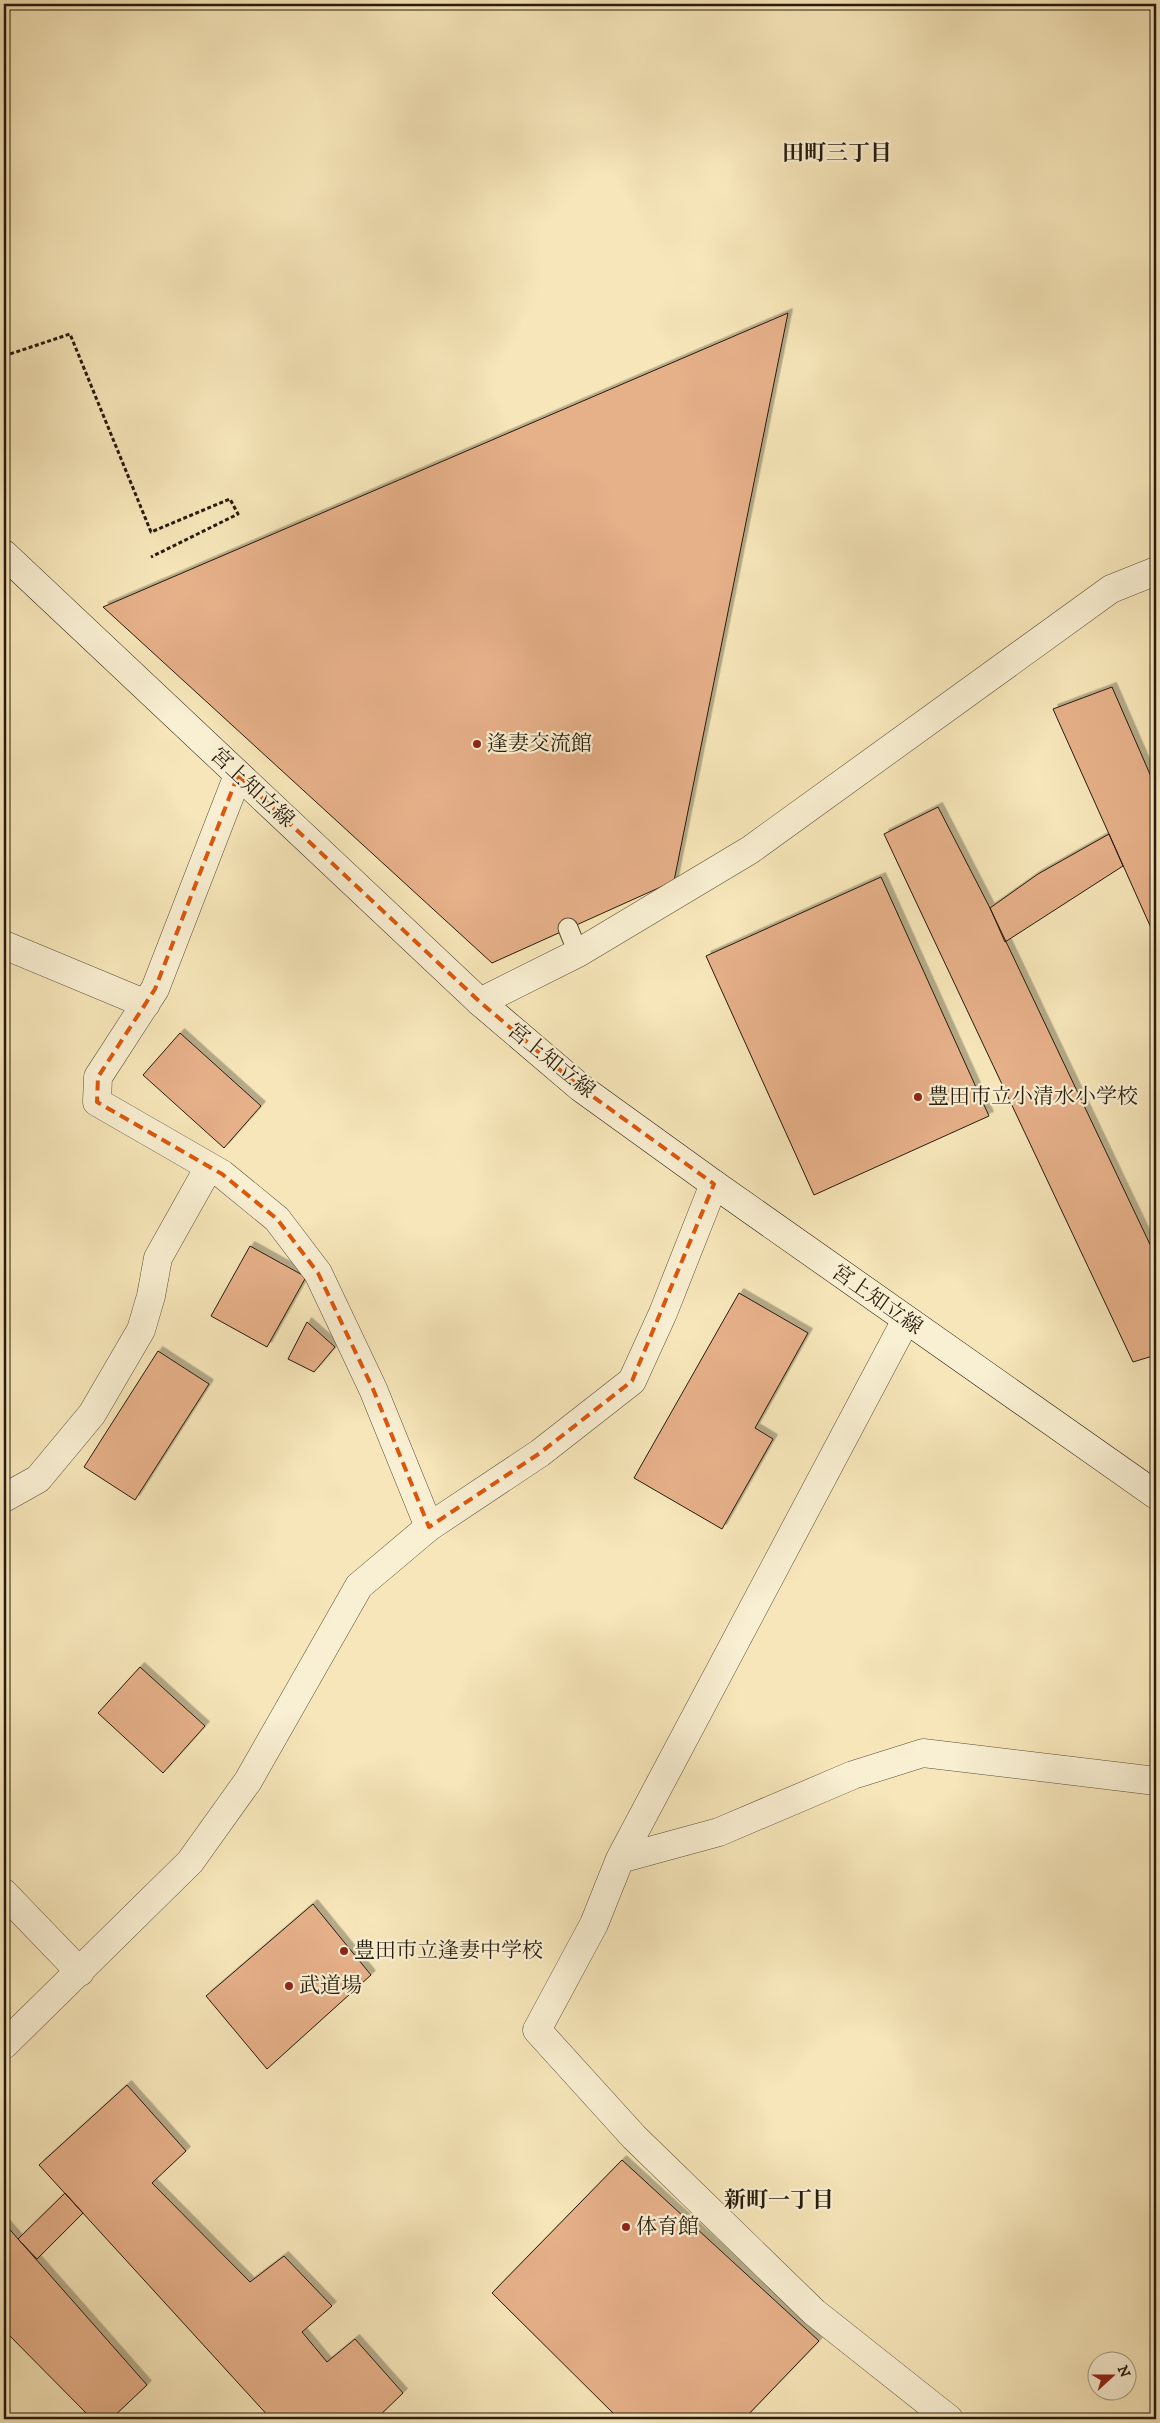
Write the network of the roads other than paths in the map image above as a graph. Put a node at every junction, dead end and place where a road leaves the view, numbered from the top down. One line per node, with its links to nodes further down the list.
1 (4, 554): 3 (street, 宮上知立線)
2 (1156, 571): 6 (street)
3 (238, 775): 7 (street, 宮上知立線); 8 (street)
4 (568, 928): 6 (lane)
5 (4, 945): 8 (street)
6 (578, 953): 7 (street)
7 (480, 1002): 10 (street, 宮上知立線)
8 (146, 1004): 9 (street)
9 (209, 1167): 13 (street); 14 (street)
10 (714, 1184): 11 (street, 宮上知立線); 14 (street)
11 (906, 1320): 12 (street, 宮上知立線); 16 (street)
12 (1156, 1495)
13 (4, 1498)
14 (429, 1527): 18 (street)
15 (1156, 1781): 16 (street)
16 (620, 1860): 20 (street)
17 (4, 1893): 18 (street)
18 (80, 1972): 19 (street)
19 (4, 2045)
20 (949, 2419)

